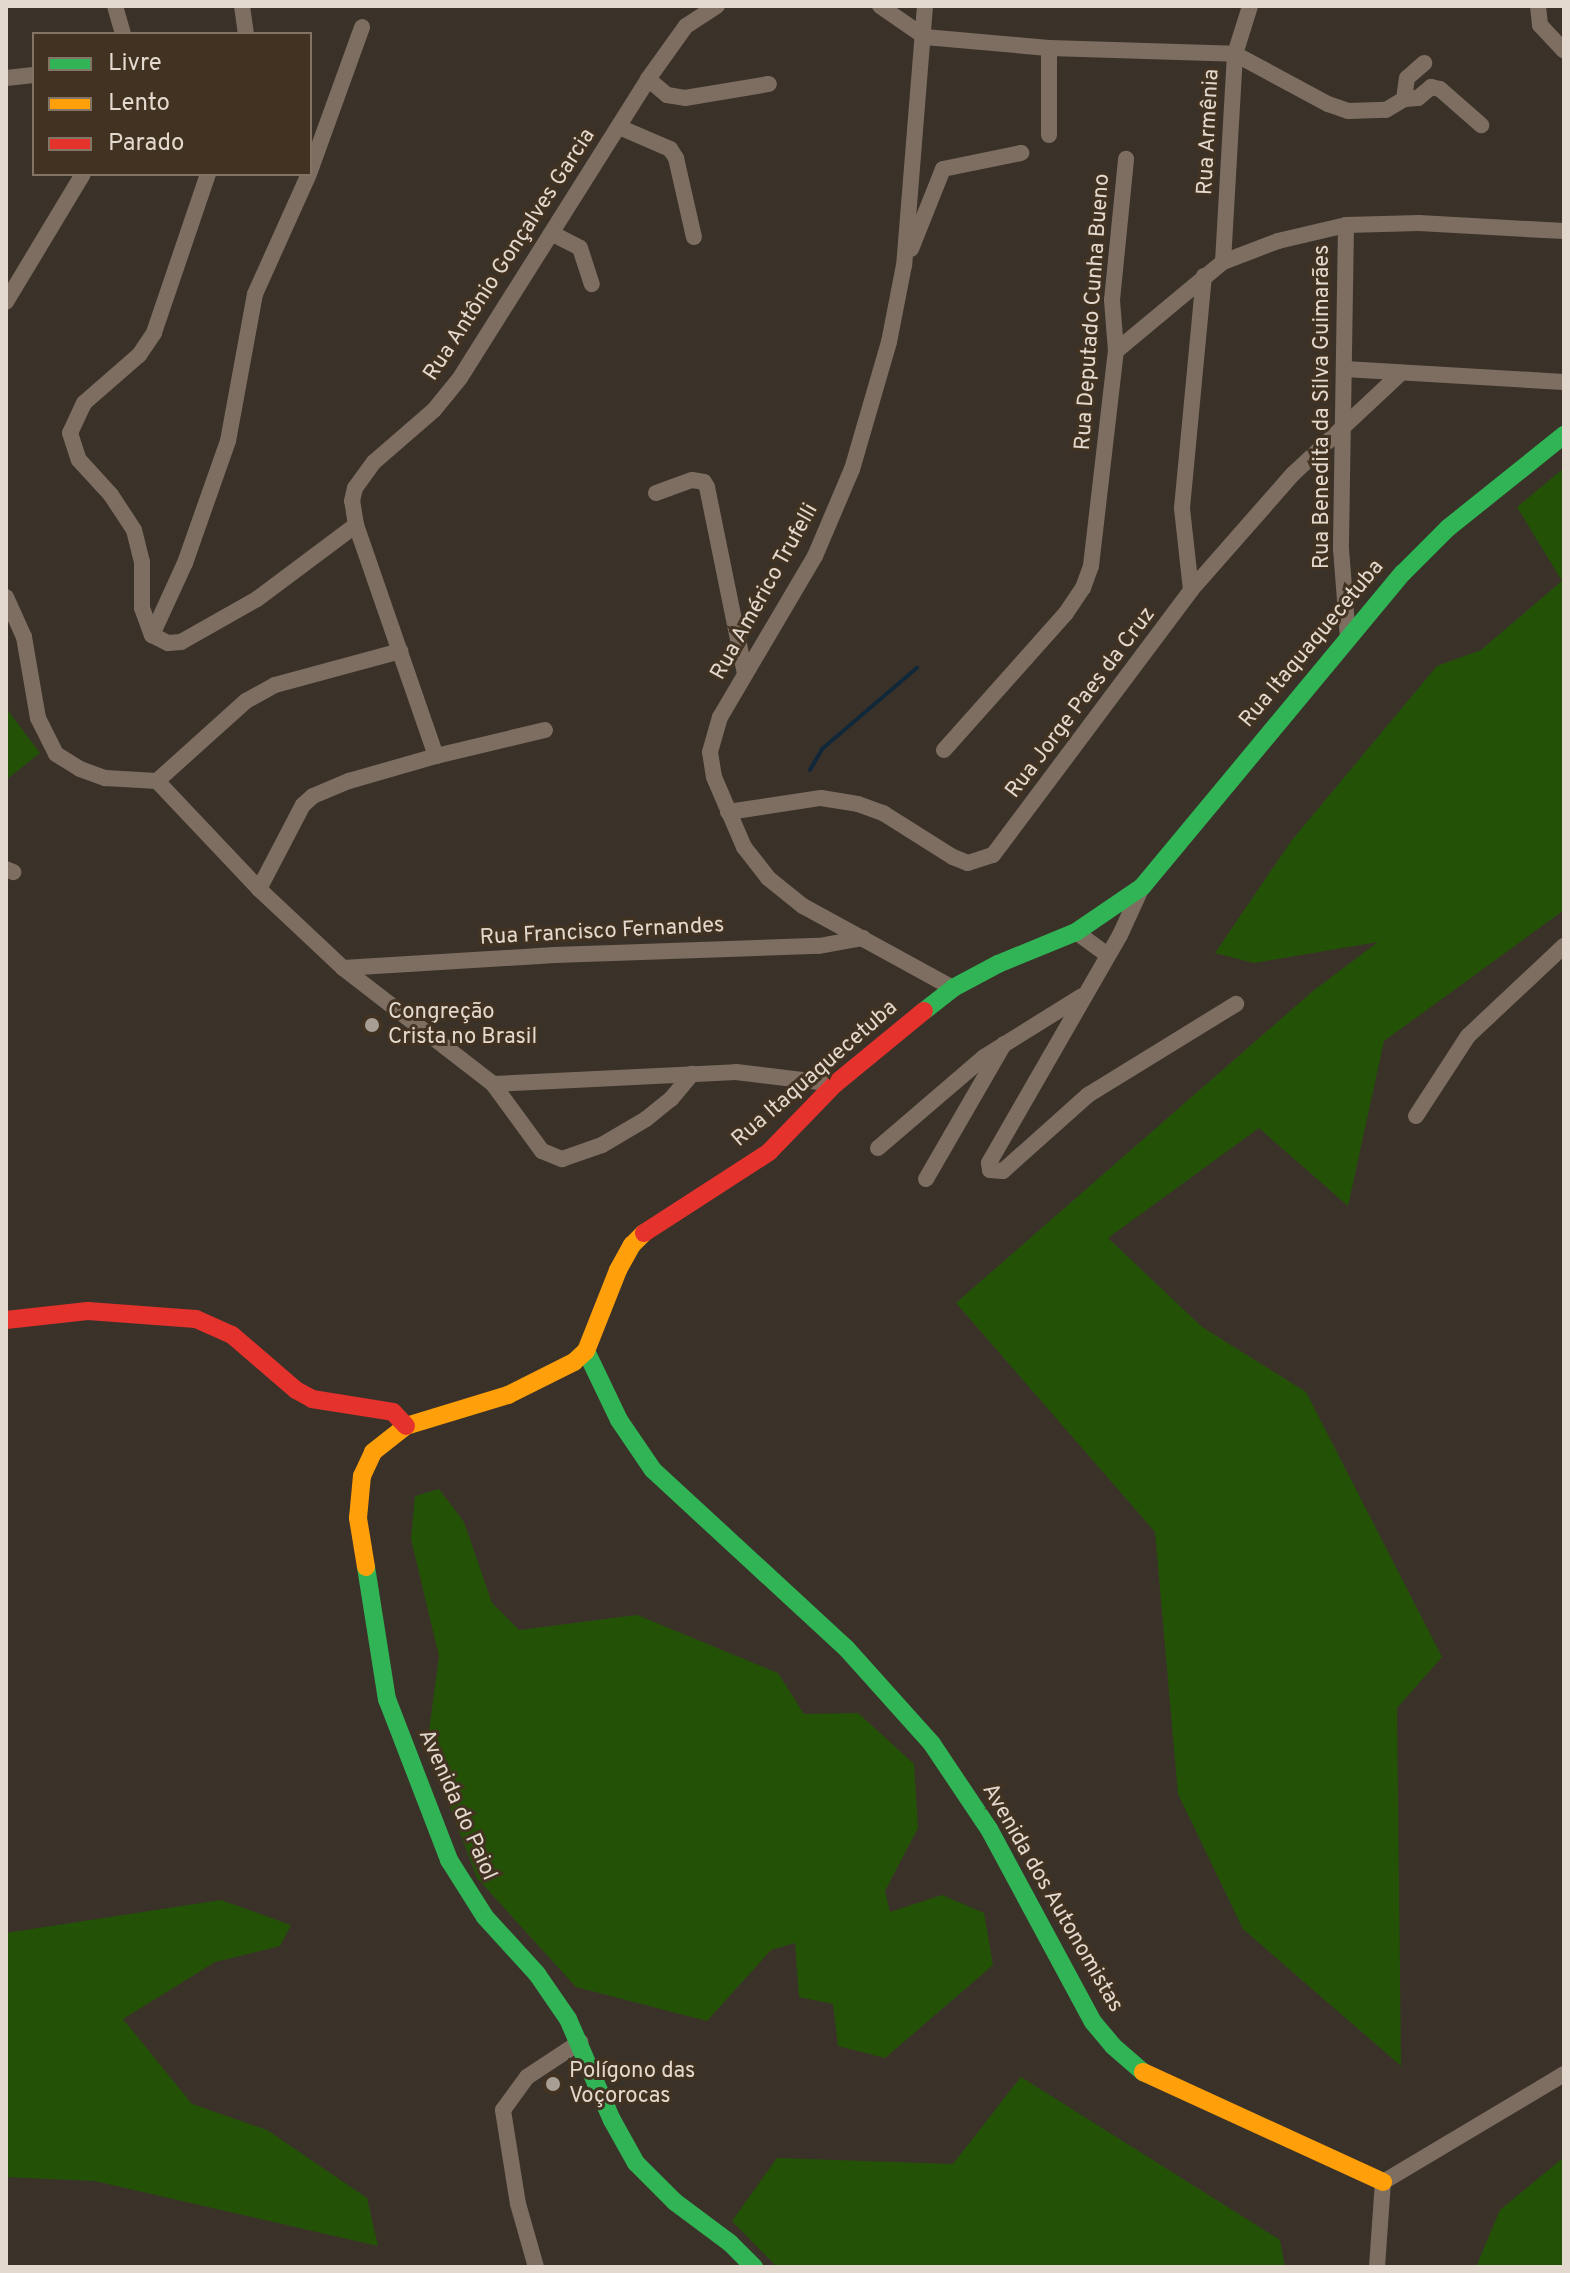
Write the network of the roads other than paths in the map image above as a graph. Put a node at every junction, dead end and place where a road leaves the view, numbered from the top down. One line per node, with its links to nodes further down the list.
1 (115, 6): 9 (street)
2 (242, 6): 10 (street)
3 (717, 6): 18 (street, Rua Antônio Gonçalves Garcia)
4 (880, 6): 11 (street)
5 (925, 6): 11 (street, Rua Américo Trufelli)
6 (1250, 6): 14 (street, Rua Armênia)
7 (1538, 6): 13 (street)
8 (362, 27): 26 (street)
9 (122, 32)
10 (246, 32)
11 (925, 37): 12 (street); 35 (street, Rua Américo Trufelli)
12 (1049, 48): 14 (street); 23 (street)
13 (1564, 51)
14 (1235, 54): 20 (street); 34 (street, Rua Armênia)
15 (1424, 63): 20 (street)
16 (32, 75): 17 (street)
17 (6, 78)
18 (648, 79): 19 (street); 22 (street, Rua Antônio Gonçalves Garcia)
19 (769, 84)
20 (1404, 99): 21 (street)
21 (1481, 125)
22 (619, 127): 32 (street, Rua Antônio Gonçalves Garcia); 33 (street)
23 (1049, 135)
24 (1021, 153): 35 (street)
25 (1126, 159): 39 (street, Rua Deputado Cunha Bueno)
26 (312, 165)
27 (82, 176): 38 (street)
28 (207, 176): 49 (street)
29 (308, 176): 49 (street)
30 (1346, 225): 31 (street); 34 (street); 40 (street, Rua Benedita da Silva Guimarães)
31 (1564, 231)
32 (553, 234): 37 (street); 46 (street, Rua Antônio Gonçalves Garcia)
33 (694, 237)
34 (1223, 262): 36 (street)
35 (904, 265): 52 (street, Rua Américo Trufelli)
36 (1204, 276): 39 (street); 47 (street)
37 (592, 284)
38 (6, 302)
39 (1116, 351): 54 (street, Rua Deputado Cunha Bueno)
40 (1345, 369): 41 (street); 43 (street, Rua Benedita da Silva Guimarães)
41 (1401, 373): 42 (street); 43 (street, Rua Jorge Paes da Cruz)
42 (1564, 382)
43 (1344, 428): 47 (street, Rua Jorge Paes da Cruz); 50 (street, Rua Benedita da Silva Guimarães)
44 (1564, 435): 50 (street, Rua Itaquaquecetuba)
45 (656, 493): 52 (street)
46 (356, 525): 49 (street); 51 (street, Rua Antônio Gonçalves Garcia)
47 (1191, 590): 57 (street, Rua Jorge Paes da Cruz)
48 (6, 597): 56 (street)
49 (152, 635)
50 (1348, 637): 58 (street, Rua Itaquaquecetuba)
51 (400, 651): 55 (street, Rua Antônio Gonçalves Garcia); 56 (street)
52 (745, 674): 57 (street, Rua Américo Trufelli)
53 (545, 730): 55 (street)
54 (944, 750)
55 (436, 756): 59 (street)
56 (157, 781): 59 (street)
57 (728, 812): 61 (street, Rua Américo Trufelli)
58 (1142, 887): 60 (street, Rua Itaquaquecetuba); 63 (street)
59 (259, 889): 64 (street)
60 (1076, 932): 63 (street); 65 (street, Rua Itaquaquecetuba)
61 (863, 938): 64 (street, Rua Francisco Fernandes); 65 (street, Rua Américo Trufelli)
62 (1564, 946): 72 (street)
63 (1108, 955): 66 (street)
64 (343, 968): 70 (street)
65 (953, 988): 71 (street, Rua Itaquaquecetuba)
66 (1084, 995): 67 (street); 68 (street)
67 (1236, 1004)
68 (1005, 1043): 73 (street); 74 (street)
69 (692, 1074): 70 (street); 70 (street); 71 (street)
70 (493, 1084)
71 (835, 1084): 76 (street, Rua Itaquaquecetuba)
72 (1416, 1116)
73 (878, 1148)
74 (926, 1179)
75 (6, 1320): 77 (street)
76 (586, 1351): 77 (street); 80 (street, Avenida dos Autonomistas)
77 (406, 1426): 78 (street, Avenida do Paiol)
78 (580, 2042): 81 (street); 82 (street, Avenida do Paiol)
79 (1564, 2074): 80 (street)
80 (1383, 2182): 83 (street)
81 (536, 2267)
82 (754, 2267)
83 (1377, 2267)

